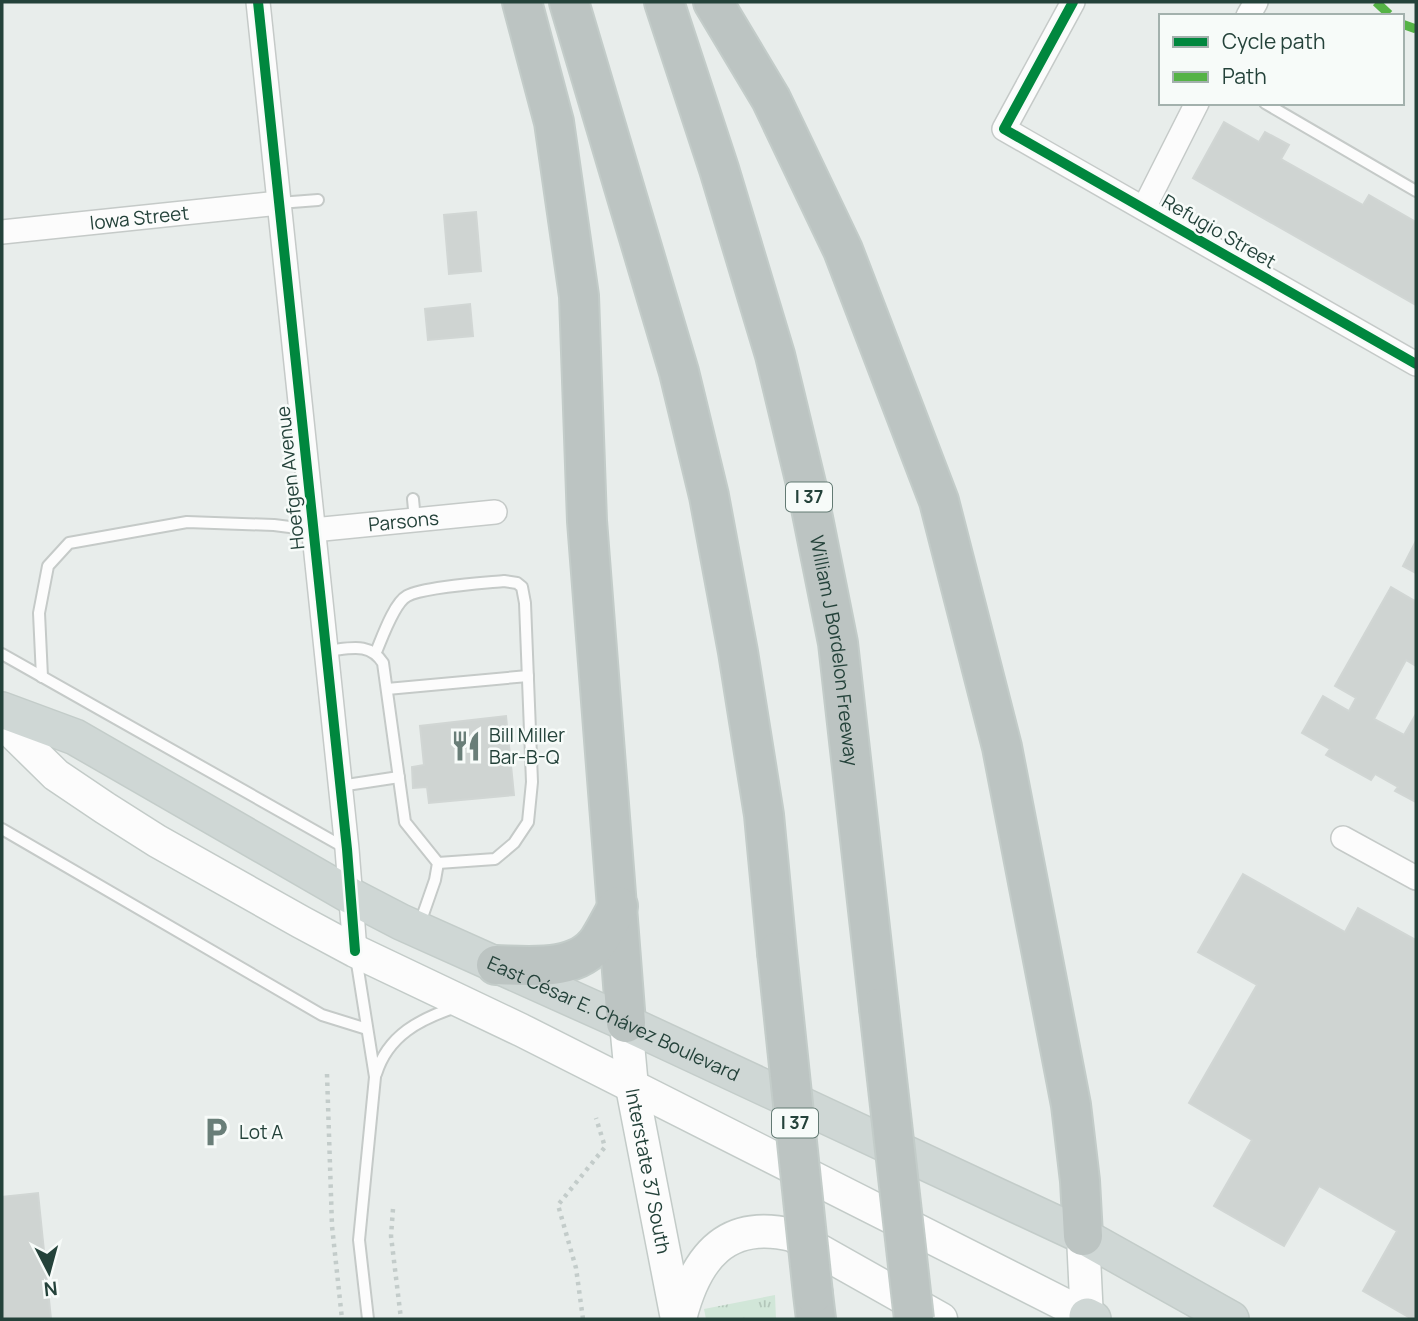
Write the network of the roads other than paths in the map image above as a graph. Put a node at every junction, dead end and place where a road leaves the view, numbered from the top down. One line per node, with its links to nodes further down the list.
1 (258, 2): 11 (street, Hoefgen Avenue)
2 (522, 2): 33 (highway)
3 (569, 2): 43 (highway, I 37, bridge)
4 (664, 2): 47 (highway, William J Bordelon Freeway / I 37, bridge)
5 (713, 2): 42 (highway)
6 (1073, 2): 12 (street, Refugio Street)
7 (1196, 105): 12 (street)
8 (1268, 105): 9 (lane)
9 (1416, 191)
10 (318, 200): 11 (lane)
11 (279, 203): 13 (street, Iowa Street); 16 (street, Hoefgen Avenue)
12 (1144, 208): 14 (street, Refugio Street)
13 (2, 232)
14 (1416, 364)
15 (495, 512): 16 (street, Parsons)
16 (313, 530): 17 (street, Hoefgen Avenue); 21 (lane)
17 (326, 651): 18 (lane); 26 (street, Hoefgen Avenue)
18 (376, 652): 20 (lane); 22 (lane)
19 (2, 654): 21 (lane)
20 (528, 676): 22 (lane); 30 (lane)
21 (42, 677): 29 (lane)
22 (387, 689): 25 (lane)
23 (2, 710): 32 (main road, East César E. Chávez Boulevard)
24 (2, 722): 35 (main road)
25 (399, 777): 26 (lane); 30 (lane)
26 (340, 786): 29 (street, Hoefgen Avenue)
27 (2, 828): 39 (lane)
28 (1343, 838): 31 (street)
29 (347, 849): 32 (street, Hoefgen Avenue)
30 (438, 863): 34 (lane)
31 (1416, 878)
32 (351, 896): 34 (main road, East César E. Chávez Boulevard); 35 (street, Hoefgen Avenue)
33 (618, 906): 36 (highway); 38 (highway)
34 (418, 929): 36 (main road, East César E. Chávez Boulevard)
35 (355, 951): 37 (main road); 39 (lane)
36 (496, 965): 38 (main road, East César E. Chávez Boulevard)
37 (467, 1004): 40 (lane); 41 (main road)
38 (626, 1023): 41 (main road, Interstate 37 South); 42 (main road, East César E. Chávez Boulevard)
39 (367, 1029): 40 (lane)
40 (375, 1077): 45 (lane)
41 (632, 1087): 44 (main road); 46 (main road, Interstate 37 South)
42 (1083, 1236): 44 (main road); 49 (main road, East César E. Chávez Boulevard)
43 (815, 1307)
44 (1089, 1318)
45 (368, 1319)
46 (679, 1319): 48 (main road)
47 (914, 1319)
48 (941, 1319)
49 (1231, 1319)

